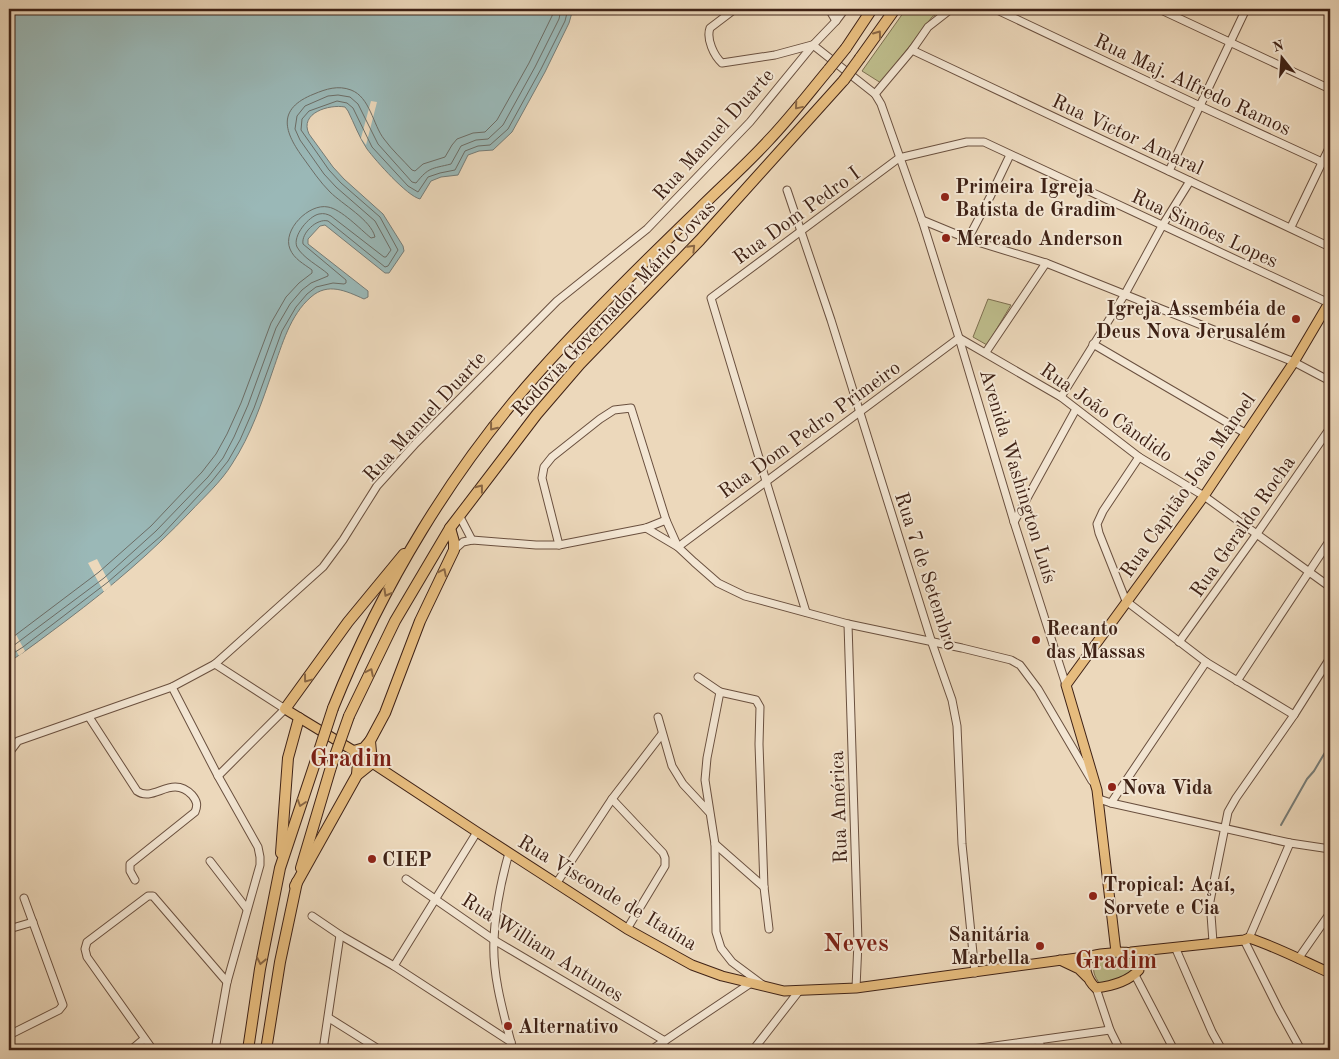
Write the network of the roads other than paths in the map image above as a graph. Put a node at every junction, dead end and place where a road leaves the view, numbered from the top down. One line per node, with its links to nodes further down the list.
1 (734, 9): 12 (street)
2 (829, 9): 10 (street)
3 (845, 9): 10 (street, Rua Manuel Duarte)
4 (872, 9): 54 (highway, Rodovia Governador Mário Covas, one-way to 54, bridge)
5 (895, 9): 46 (highway, Rodovia Governador Mário Covas, one-way to 5, bridge)
6 (951, 9): 13 (street)
7 (995, 9): 16 (street, Rua Maj. Alfredo Ramos)
8 (1159, 9): 11 (street)
9 (1246, 9): 11 (street)
10 (836, 21): 12 (street, Rua Manuel Duarte)
11 (1230, 42): 14 (street); 16 (street)
12 (812, 45): 15 (street, Avenida Washington Luís); 67 (street, Rua Manuel Duarte)
13 (912, 50): 15 (street); 21 (street, Rua Victor Amaral)
14 (1330, 89)
15 (875, 94): 19 (street, Avenida Washington Luís)
16 (1200, 106): 20 (street, Rua Maj. Alfredo Ramos); 21 (street)
17 (1330, 146): 20 (street)
18 (1010, 155): 19 (street, Rua Simões Lopes); 25 (street, Rua Simões Lopes); 28 (street)
19 (899, 158): 24 (street, Avenida Washington Luís); 27 (street, Rua Dom Pedro I)
20 (1322, 162): 26 (street)
21 (1170, 170): 22 (street, Rua Victor Amaral)
22 (1190, 181): 25 (street); 26 (street, Rua Victor Amaral)
23 (787, 190): 27 (street, Rua 7 de Setembro)
24 (922, 220): 28 (street); 33 (street, Avenida Washington Luís)
25 (1162, 226): 31 (street); 32 (street, Rua Simões Lopes)
26 (1291, 227): 29 (street, Rua Victor Amaral)
27 (800, 232): 40 (street, Rua 7 de Setembro); 44 (street, Rua Dom Pedro I)
28 (968, 238): 30 (street)
29 (1330, 247)
30 (1046, 263): 31 (street); 35 (street)
31 (1125, 294): 34 (street); 36 (street)
32 (1330, 302): 36 (main road, Rua Capitão João Manoel)
33 (959, 338): 35 (street, Rua João Cândido); 40 (street, Rua Dom Pedro Primeiro); 48 (street, Avenida Washington Luís)
34 (1093, 344): 38 (street); 42 (street)
35 (986, 352): 38 (street, Rua João Cândido)
36 (1294, 362): 37 (street); 42 (main road, Rua Capitão João Manoel)
37 (1330, 381)
38 (1061, 397): 39 (street, Rua João Cândido)
39 (1076, 409): 43 (street, Rua João Cândido); 48 (street)
40 (859, 413): 44 (street, Rua Dom Pedro Primeiro); 64 (street, Rua 7 de Setembro)
41 (1330, 428): 51 (street, Rua Geraldo Rocha)
42 (1245, 433): 45 (main road, Rua Capitão João Manoel)
43 (1139, 457): 45 (street, Rua João Cândido); 60 (street)
44 (766, 481): 56 (street, Rua Dom Pedro Primeiro); 61 (street)
45 (1204, 496): 51 (street, Rua João Cândido); 60 (main road, Rua Capitão João Manoel)
46 (459, 515): 49 (highway, Rodovia Governador Mário Covas); 52 (street)
47 (666, 520): 50 (street); 55 (street); 56 (street)
48 (1014, 522): 70 (street, Avenida Washington Luís)
49 (450, 528): 57 (highway); 102 (highway, Rodovia Governador Mário Covas, one-way to 49, bridge)
50 (646, 528): 55 (street); 56 (street)
51 (1256, 535): 58 (street, Rua João Cândido); 63 (street, Rua Geraldo Rocha)
52 (472, 540): 55 (street); 57 (street)
53 (1330, 540): 58 (street)
54 (413, 545): 73 (highway, one-way to 73); 98 (highway, Rodovia Governador Mário Covas, one-way to 98, bridge)
55 (559, 545)
56 (678, 547): 61 (street)
57 (454, 550): 79 (highway, one-way to 57)
58 (1310, 572): 59 (street, Rua João Cândido); 69 (street)
59 (1330, 587)
60 (1126, 601): 63 (street); 70 (main road, Rua Capitão João Manoel)
61 (806, 612): 62 (street)
62 (848, 624): 64 (street); 132 (street, Rua América)
63 (1179, 642): 66 (street)
64 (932, 643): 87 (street); 126 (street, Rua 7 de Setembro)
65 (1330, 658): 74 (street)
66 (1206, 662): 69 (street); 89 (street)
67 (215, 664): 71 (street, Rua Manuel Duarte); 73 (street, Rua Visconde de Itaúna)
68 (698, 677): 72 (street)
69 (1237, 681): 74 (street)
70 (1066, 685): 87 (main road, Avenida Washington Luís)
71 (172, 687): 75 (street, Rua Manuel Duarte); 86 (street)
72 (720, 692): 90 (street); 103 (street)
73 (284, 708): 77 (main road, Rua Visconde de Itaúna); 86 (street)
74 (1294, 715): 91 (street)
75 (89, 717): 80 (street, Rua Manuel Duarte); 100 (street)
76 (658, 717): 78 (street)
77 (299, 718): 82 (main road, Rua Visconde de Itaúna); 98 (highway)
78 (662, 734): 88 (street); 90 (street)
79 (370, 741): 82 (highway); 84 (highway)
80 (18, 742): 81 (street, Rua Manuel Duarte); 83 (street)
81 (9, 744)
82 (354, 751): 84 (main road, Rua Visconde de Itaúna); 85 (highway)
83 (9, 753)
84 (372, 763): 85 (highway); 92 (main road, Rua Visconde de Itaúna)
85 (357, 775): 102 (highway)
86 (218, 776): 106 (street)
87 (1098, 795): 89 (street); 119 (main road, Avenida Washington Luís)
88 (612, 799): 101 (street); 110 (street)
89 (1112, 803): 91 (street)
90 (709, 812): 94 (street)
91 (1226, 827): 93 (street); 116 (street)
92 (477, 832): 96 (main road, Rua Visconde de Itaúna); 105 (street)
93 (1290, 843): 95 (street); 114 (street)
94 (715, 844): 103 (street); 131 (street)
95 (1330, 849)
96 (509, 853): 101 (main road, Rua Visconde de Itaúna); 115 (street)
97 (210, 861): 106 (street)
98 (280, 868): 145 (highway, Rodovia Governador Mário Covas, one-way to 145)
99 (406, 879): 105 (street, Rua William Antunes)
100 (135, 880)
101 (556, 884): 110 (main road, Rua Visconde de Itaúna)
102 (295, 886): 146 (highway, Rodovia Governador Mário Covas)
103 (764, 887): 111 (street)
104 (24, 898): 109 (street)
105 (436, 899): 115 (street, Rua William Antunes); 124 (street)
106 (247, 909): 129 (street)
107 (1330, 913): 122 (street)
108 (312, 916): 113 (street)
109 (33, 922): 112 (street); 137 (street)
110 (627, 929): 130 (main road, Rua Visconde de Itaúna)
111 (769, 929)
112 (9, 930)
113 (340, 935): 124 (street); 135 (street)
114 (1247, 939): 116 (main road); 122 (main road); 159 (street)
115 (494, 940): 140 (street, Rua William Antunes); 141 (street)
116 (1213, 942): 117 (main road)
117 (1175, 947): 118 (main road); 158 (street)
118 (1148, 950): 120 (main road); 125 (main road)
119 (1116, 952): 120 (main road, Rua Visconde de Itaúna); 121 (main road, Rua Visconde de Itaúna)
120 (1131, 952): 125 (main road)
121 (1092, 956): 123 (main road, Rua Visconde de Itaúna); 128 (main road)
122 (1298, 959): 127 (main road)
123 (1060, 960): 126 (main road, Rua Visconde de Itaúna); 128 (main road)
124 (394, 966): 141 (street)
125 (1137, 972): 133 (main road); 157 (street)
126 (975, 973): 132 (main road, Rua Visconde de Itaúna)
127 (1330, 973)
128 (1087, 977): 133 (main road)
129 (227, 982): 138 (street); 144 (street)
130 (751, 983): 131 (main road, Rua Visconde de Itaúna); 140 (street)
131 (767, 988): 134 (main road, Rua Visconde de Itaúna)
132 (856, 988): 134 (main road, Rua Visconde de Itaúna)
133 (1096, 988): 136 (street)
134 (799, 990): 151 (street)
135 (328, 1018): 147 (street); 148 (street)
136 (1110, 1030): 139 (street); 156 (street)
137 (9, 1035)
138 (144, 1039): 142 (street); 143 (street)
139 (1038, 1040): 154 (street); 155 (street)
140 (665, 1041): 150 (street)
141 (511, 1042): 149 (street)
142 (131, 1050)
143 (153, 1050)
144 (215, 1050)
145 (248, 1050)
146 (266, 1050)
147 (323, 1050)
148 (380, 1050)
149 (513, 1050)
150 (651, 1050)
151 (753, 1050)
152 (825, 1050): 153 (street)
153 (839, 1050)
154 (965, 1050)
155 (1043, 1050)
156 (1120, 1050)
157 (1174, 1050)
158 (1222, 1050)
159 (1301, 1050)

